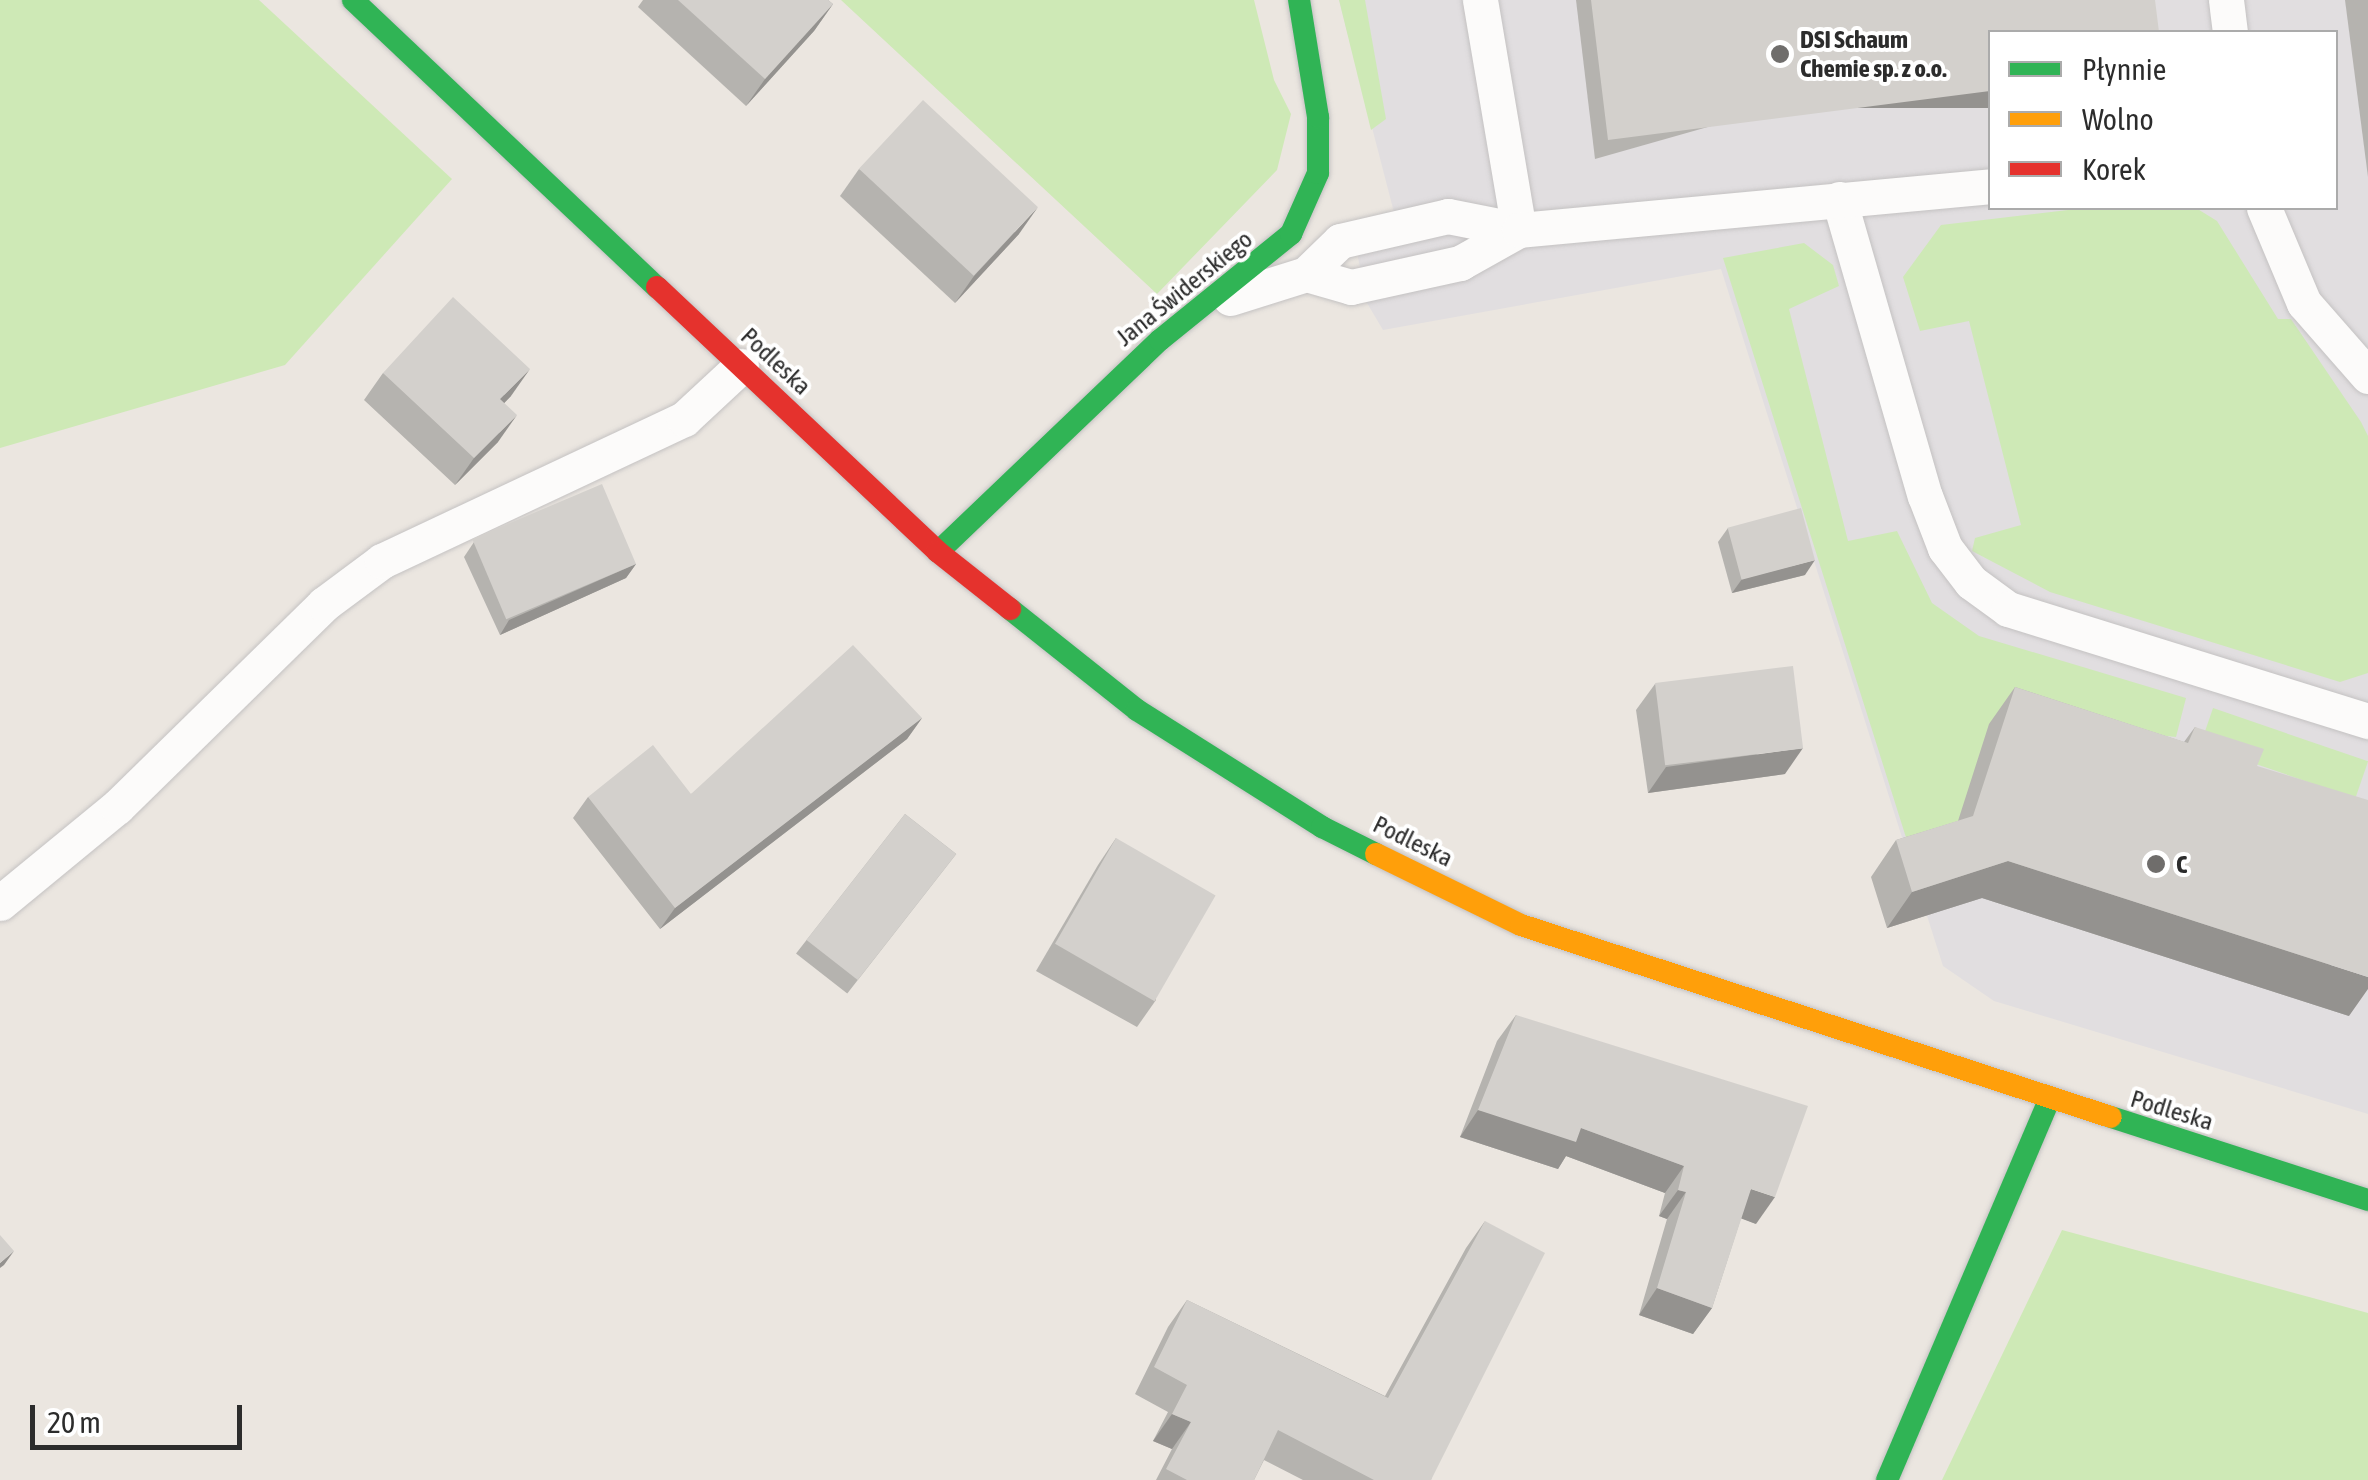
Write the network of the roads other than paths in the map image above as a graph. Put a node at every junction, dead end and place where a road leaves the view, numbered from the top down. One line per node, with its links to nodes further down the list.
1 (354, 0): 12 (street, Podleska)
2 (1299, 0): 11 (street, Jana Świderskiego)
3 (1480, 0): 9 (lane)
4 (2226, 0): 5 (lane)
5 (2230, 30)
6 (1988, 186): 7 (lane)
7 (1840, 200): 9 (lane); 15 (lane)
8 (2265, 210): 13 (lane)
9 (1519, 230): 10 (lane); 10 (lane)
10 (1306, 274): 11 (lane)
11 (1204, 307): 14 (street, Jana Świderskiego)
12 (741, 366): 14 (street, Podleska); 16 (lane)
13 (2368, 376)
14 (938, 552): 17 (street, Podleska)
15 (2368, 720)
16 (0, 903)
17 (2049, 1100): 18 (street, Podleska); 19 (street)
18 (2368, 1200)
19 (1886, 1480)

